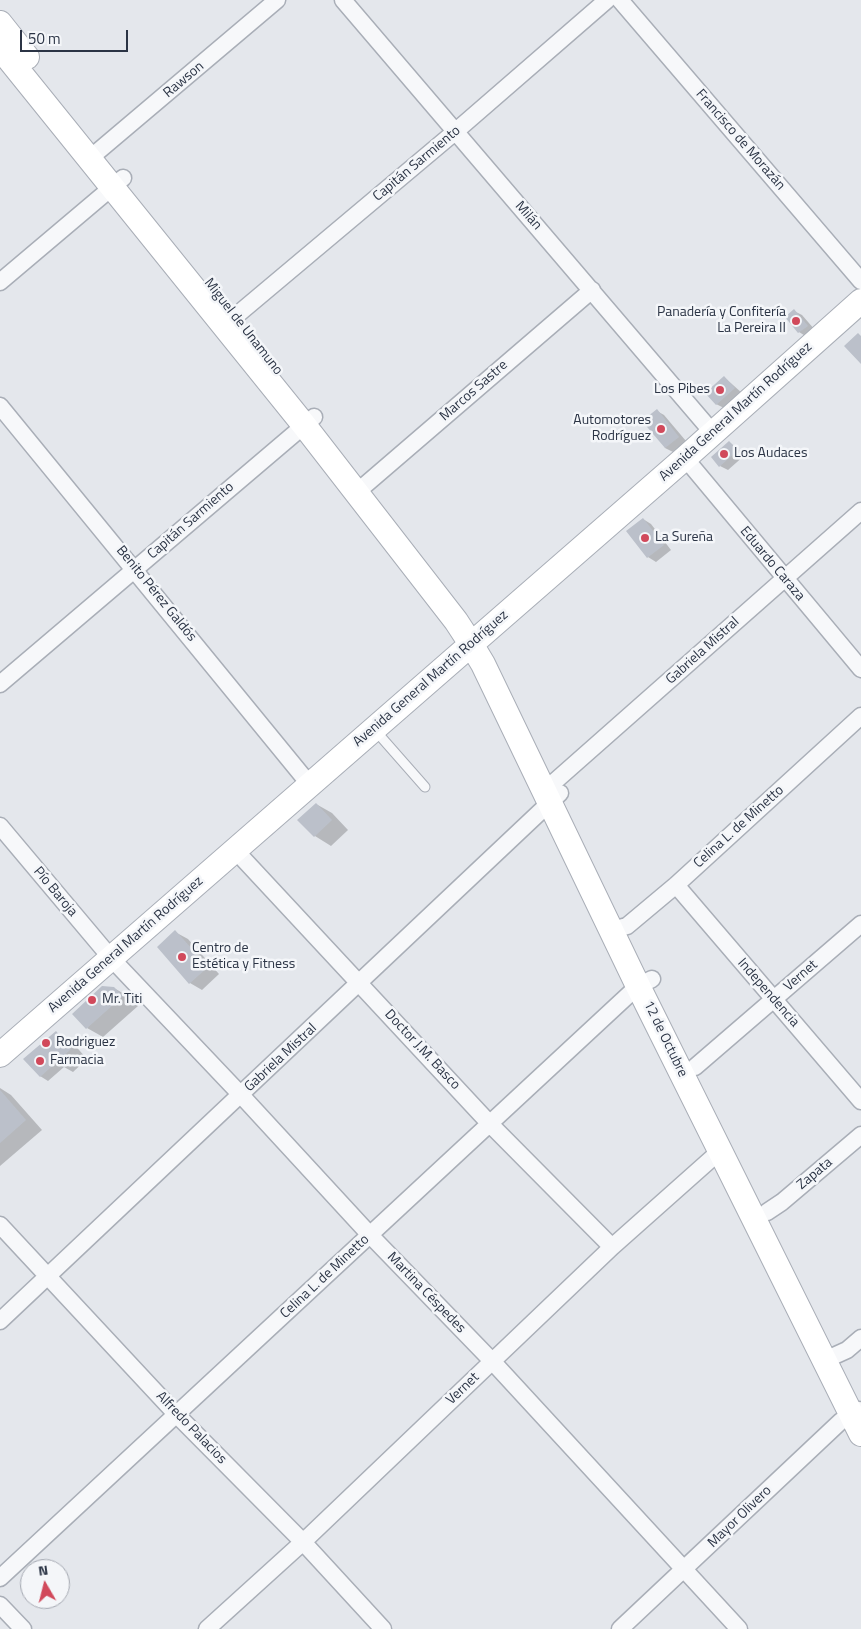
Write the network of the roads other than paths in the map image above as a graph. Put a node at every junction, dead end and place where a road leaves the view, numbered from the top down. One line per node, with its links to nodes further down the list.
1 (278, 0): 8 (street, Rawson)
2 (343, 0): 7 (street, Milán)
3 (607, 0): 7 (street, Capitán Sarmiento)
4 (620, 0): 10 (street, Francisco de Morazán)
5 (0, 23): 8 (street, Miguel de Unamuno)
6 (0, 48): 8 (street, Miguel de Unamuno)
7 (456, 131): 12 (street, Milán); 14 (street, Capitán Sarmiento)
8 (95, 154): 9 (street, Miguel de Unamuno)
9 (118, 182): 11 (street); 14 (street, Miguel de Unamuno)
10 (861, 281)
11 (0, 282)
12 (592, 290): 17 (street, Milán); 19 (street, Marcos Sastre)
13 (861, 301): 17 (street, Avenida General Martín Rodríguez)
14 (230, 320): 16 (street, Miguel de Unamuno)
15 (0, 406): 21 (street, Benito Pérez Galdós)
16 (309, 421): 19 (street, Miguel de Unamuno); 21 (street, Capitán Sarmiento)
17 (713, 433): 18 (street, Avenida General Martín Rodríguez)
18 (685, 458): 22 (street, Eduardo Caraza); 23 (street, Avenida General Martín Rodríguez)
19 (362, 487): 23 (street, Miguel de Unamuno)
20 (861, 511): 22 (street, Gabriela Mistral)
21 (136, 569): 25 (street, Capitán Sarmiento); 28 (street, Benito Pérez Galdós)
22 (784, 578): 24 (street, Eduardo Caraza); 30 (street, Gabriela Mistral)
23 (477, 639): 27 (street, Avenida General Martín Rodríguez); 30 (street, 12 de Octubre)
24 (861, 669)
25 (0, 684)
26 (861, 716): 33 (street, Celina L. de Minetto)
27 (374, 729): 28 (street, Avenida General Martín Rodríguez); 29 (lane)
28 (310, 785): 32 (street, Avenida General Martín Rodríguez)
29 (425, 787)
30 (552, 792): 35 (street, 12 de Octubre); 38 (street, Gabriela Mistral)
31 (0, 826): 36 (street, Pío Baroja)
32 (235, 850): 36 (street, Avenida General Martín Rodríguez); 38 (street, Doctor J.M. Basco)
33 (676, 885): 35 (street, Celina L. de Minetto); 39 (street, Independencia)
34 (861, 924): 39 (street, Vernet)
35 (619, 928): 37 (street, 12 de Octubre)
36 (111, 958): 40 (street, Avenida General Martín Rodríguez); 42 (street, Martina Céspedes)
37 (645, 982): 41 (street, 12 de Octubre); 44 (street, Celina L. de Minetto); 46 (street, 12 de Octubre)
38 (361, 983): 42 (street, Gabriela Mistral); 44 (street, Doctor J.M. Basco)
39 (774, 999): 41 (street, Vernet); 43 (street, Independencia)
40 (0, 1055)
41 (695, 1067): 47 (street, 12 de Octubre)
42 (241, 1095): 49 (street, Martina Céspedes); 51 (street, Gabriela Mistral)
43 (861, 1101)
44 (490, 1124): 49 (street, Celina L. de Minetto); 50 (street, Doctor J.M. Basco)
45 (861, 1135): 47 (street, Zapata)
46 (720, 1152): 50 (street, Vernet); 54 (street, 12 de Octubre)
47 (767, 1212): 54 (street, 12 de Octubre)
48 (0, 1224): 51 (street, Alfredo Palacios)
49 (370, 1236): 55 (street, Martina Céspedes); 57 (street, Celina L. de Minetto)
50 (612, 1247): 55 (street, Vernet)
51 (49, 1276): 52 (street, Gabriela Mistral); 57 (street, Alfredo Palacios)
52 (0, 1322)
53 (861, 1338): 54 (street)
54 (832, 1357): 56 (street, 12 de Octubre)
55 (492, 1361): 58 (street, Vernet); 59 (street, Martina Céspedes)
56 (858, 1414): 59 (street, Mayor Olivero)
57 (178, 1415): 58 (street, Alfredo Palacios); 60 (street, Celina L. de Minetto)
58 (303, 1542): 63 (street, Vernet); 64 (street, Alfredo Palacios)
59 (685, 1569): 65 (street, Mayor Olivero); 66 (street, Martina Céspedes)
60 (0, 1578)
61 (0, 1605): 62 (street)
62 (23, 1629)
63 (207, 1629)
64 (383, 1629)
65 (620, 1629)
66 (739, 1629)

